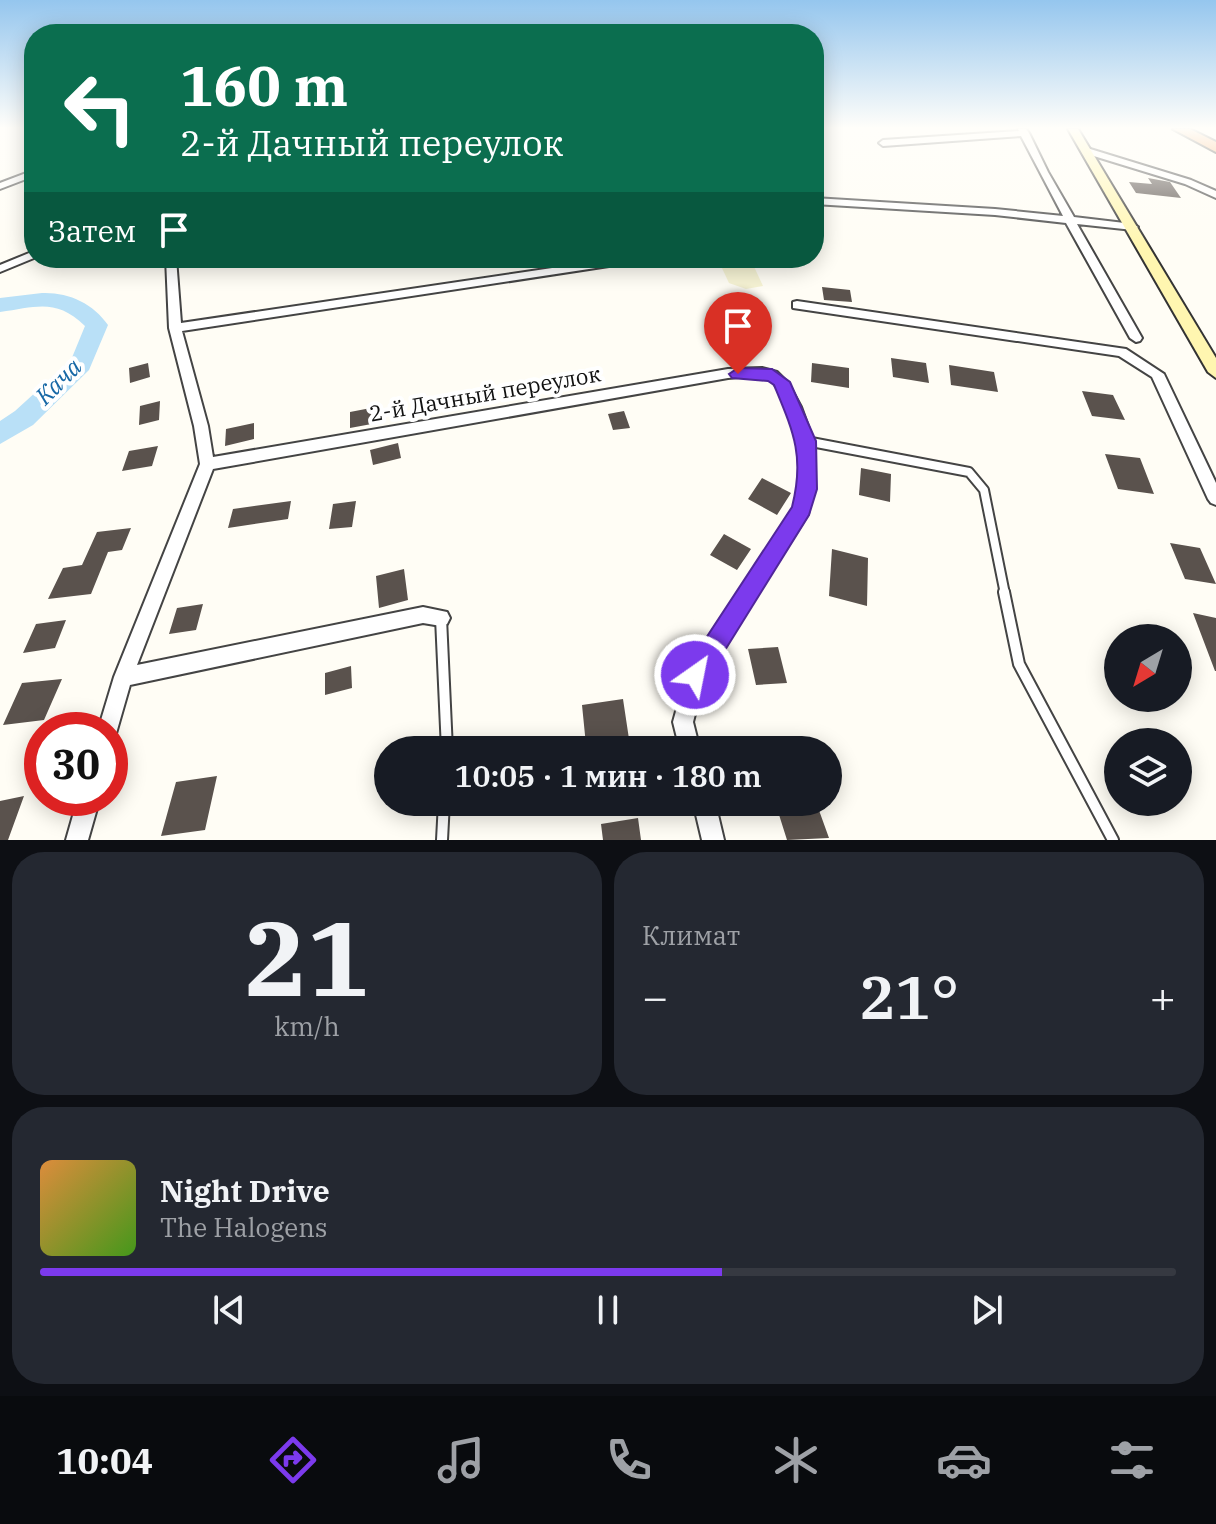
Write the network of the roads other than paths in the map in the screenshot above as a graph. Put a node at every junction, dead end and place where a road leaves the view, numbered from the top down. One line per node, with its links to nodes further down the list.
1 (1043, 168): 8 (street)
2 (1097, 168): 9 (street)
3 (1143, 168): 6 (street)
4 (24, 177): 5 (street)
5 (0, 186)
6 (1216, 195)
7 (824, 202): 8 (street)
8 (1070, 220): 9 (street); 16 (street)
9 (1133, 227): 17 (street)
10 (24, 258): 13 (street)
11 (172, 268): 15 (street)
12 (575, 268): 15 (street)
13 (0, 269)
14 (797, 305): 20 (street)
15 (175, 328): 19 (street)
16 (1136, 338)
17 (1216, 372)
18 (806, 441): 19 (street, 2-й Дачный переулок); 25 (street); 32 (lane)
19 (207, 464): 22 (street)
20 (1216, 499)
21 (441, 618): 22 (street); 24 (lane)
22 (123, 677): 23 (street)
23 (113, 712)
24 (446, 736)
25 (686, 736)
26 (84, 816): 29 (street)
27 (443, 816): 30 (lane)
28 (707, 816): 31 (street)
29 (77, 840)
30 (442, 840)
31 (713, 840)
32 (1113, 840)

